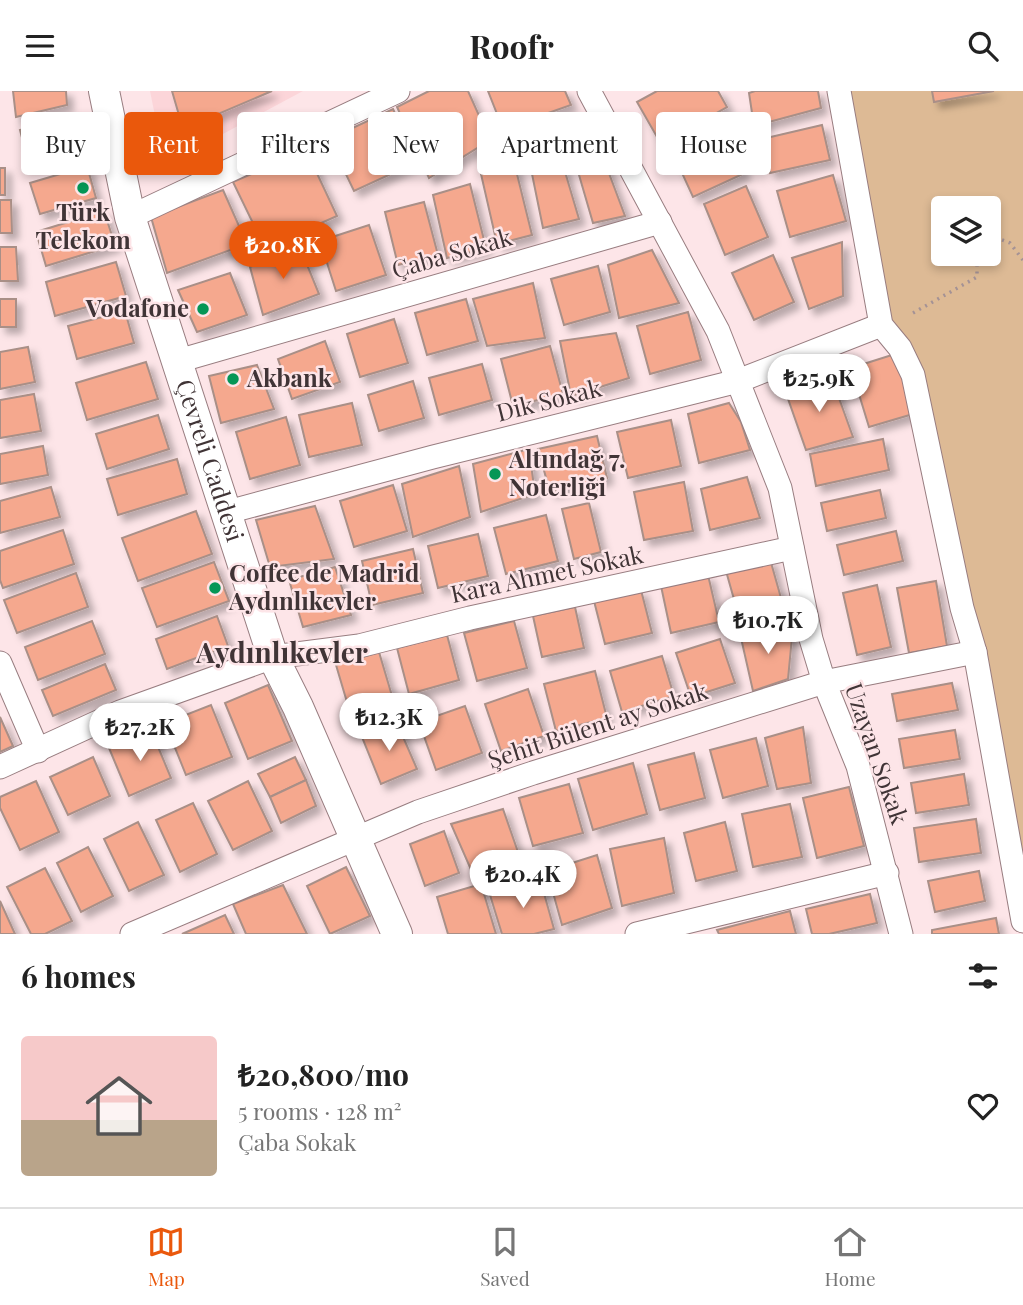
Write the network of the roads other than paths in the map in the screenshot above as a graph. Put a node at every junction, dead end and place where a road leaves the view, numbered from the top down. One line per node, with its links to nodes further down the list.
1 (104, 91): 5 (main road, Çevreli Caddesi)
2 (398, 91): 5 (street)
3 (589, 91): 6 (street, Uzayan Sokak)
4 (839, 91): 7 (street)
5 (130, 216): 8 (main road, Çevreli Caddesi)
6 (660, 222): 8 (street, Çaba Sokak); 9 (street, Uzayan Sokak)
7 (881, 325): 9 (street, Dik Sokak); 12 (street)
8 (178, 361): 10 (main road, Çevreli Caddesi)
9 (738, 381): 10 (street, Dik Sokak); 11 (street, Uzayan Sokak)
10 (224, 513): 13 (main road, Çevreli Caddesi)
11 (792, 548): 13 (street, Kara Ahmet Sokak); 15 (street, Uzayan Sokak)
12 (975, 652): 15 (street, Şehit Bülent ay Sokak); 20 (street)
13 (273, 657): 16 (street, Kara Ahmet Sokak); 18 (main road, Çevreli Caddesi)
14 (0, 663): 16 (street)
15 (824, 682): 18 (street, Şehit Bülent ay Sokak); 19 (street, Uzayan Sokak)
16 (37, 751): 17 (street, Kara Ahmet Sokak)
17 (0, 768)
18 (356, 838): 22 (street, Şehit Bülent ay Sokak); 23 (main road, Çevreli Caddesi)
19 (887, 873): 21 (street); 25 (street, Uzayan Sokak)
20 (1023, 921)
21 (684, 928): 24 (street)
22 (132, 934)
23 (397, 934)
24 (637, 934)
25 (901, 934)

